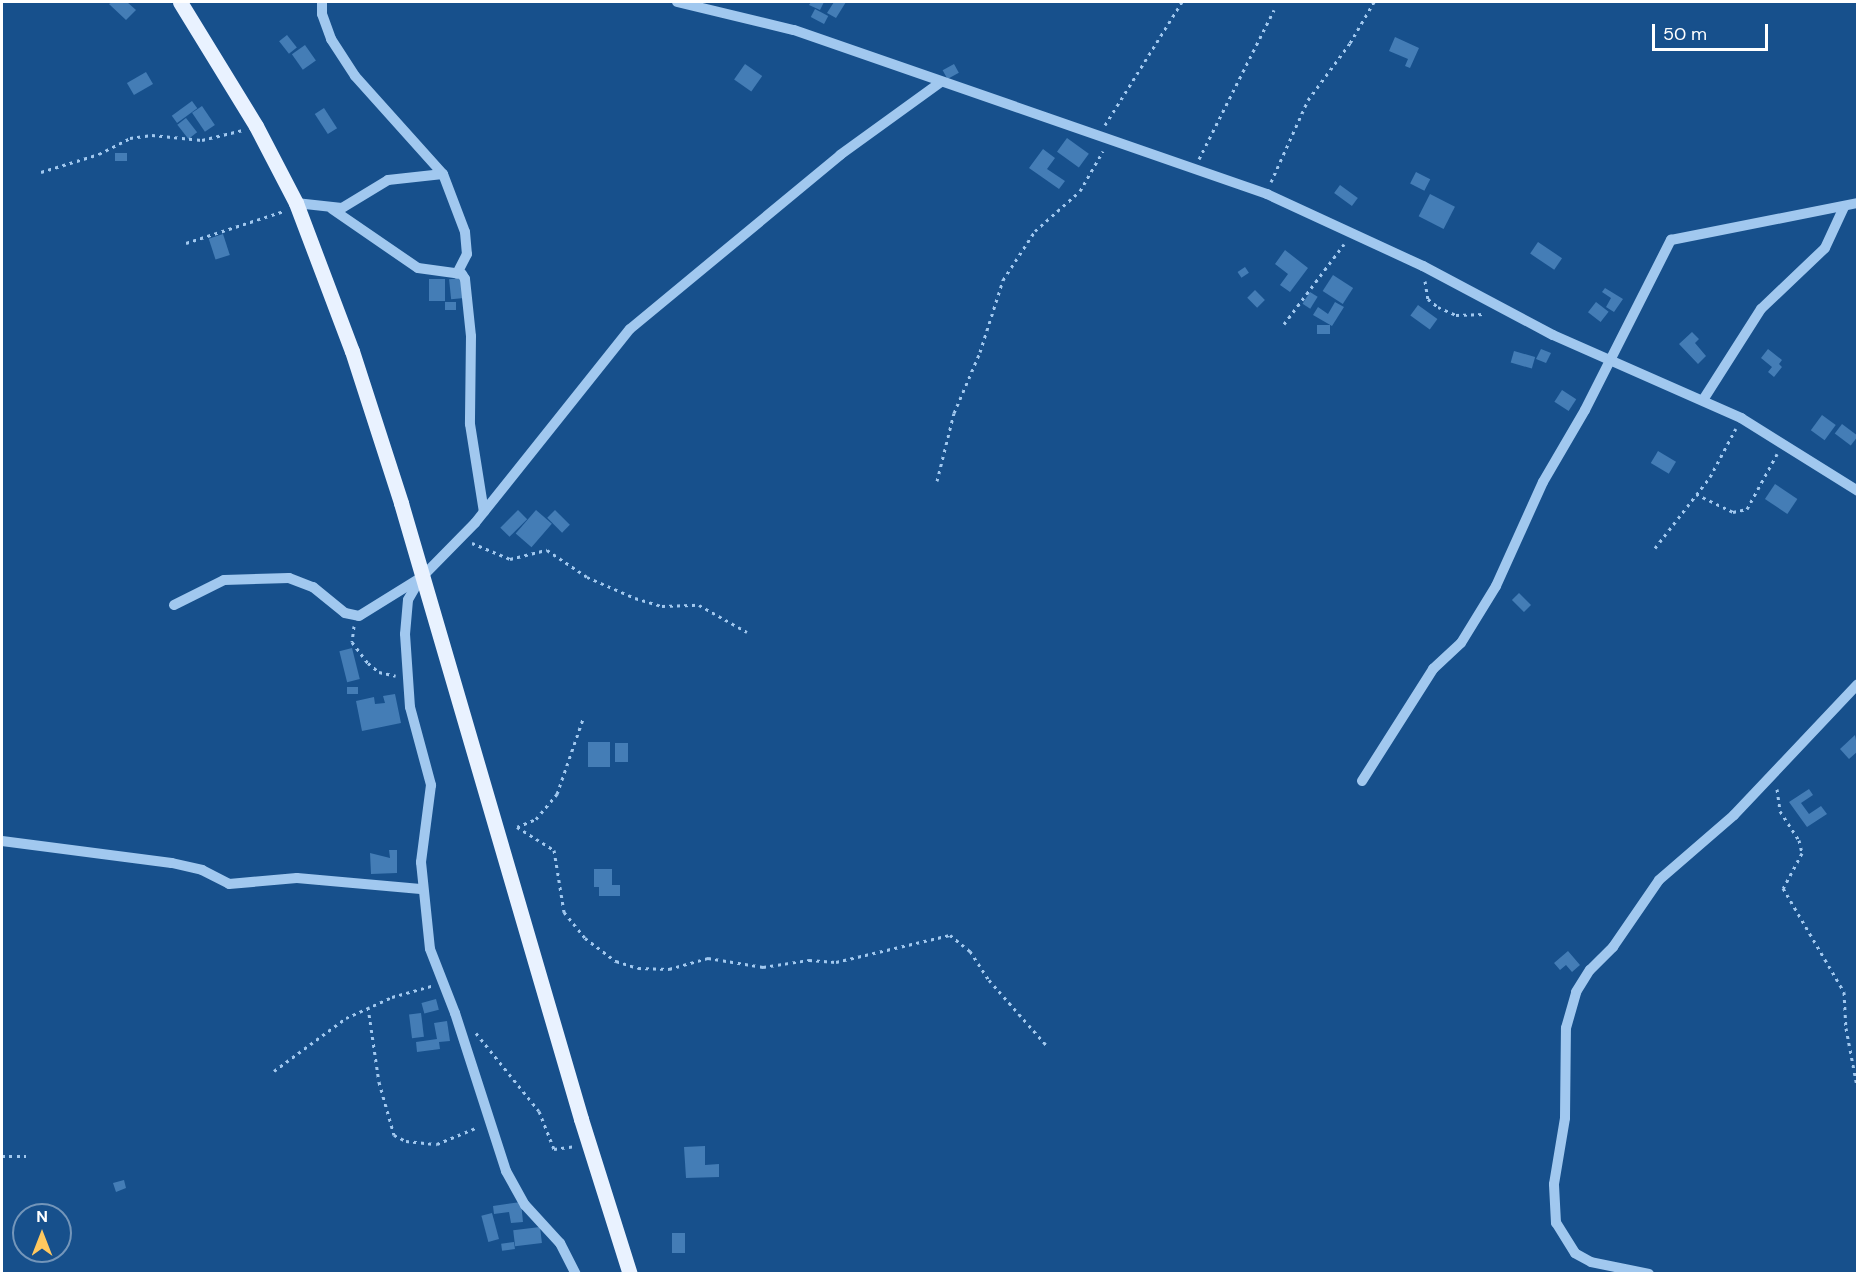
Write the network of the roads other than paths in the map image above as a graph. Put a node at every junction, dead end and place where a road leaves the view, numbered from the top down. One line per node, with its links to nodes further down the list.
1 (180, 2): 7 (main road)
2 (322, 2): 5 (street)
3 (677, 2): 4 (street)
4 (941, 82): 11 (street); 14 (street)
5 (443, 174): 9 (street); 10 (street)
6 (1857, 203): 8 (street)
7 (297, 205): 9 (street); 15 (main road)
8 (1844, 207): 11 (street); 12 (street)
9 (333, 210): 10 (street)
10 (457, 274): 14 (street)
11 (1610, 362): 12 (street); 18 (street)
12 (1703, 400): 13 (street)
13 (1857, 490)
14 (484, 512): 15 (street)
15 (422, 577): 16 (street); 20 (street); 22 (main road)
16 (174, 605)
17 (1857, 684): 23 (street)
18 (1362, 781)
19 (2, 841): 20 (street)
20 (422, 889): 21 (street)
21 (576, 1274)
22 (630, 1274)
23 (1649, 1274)

